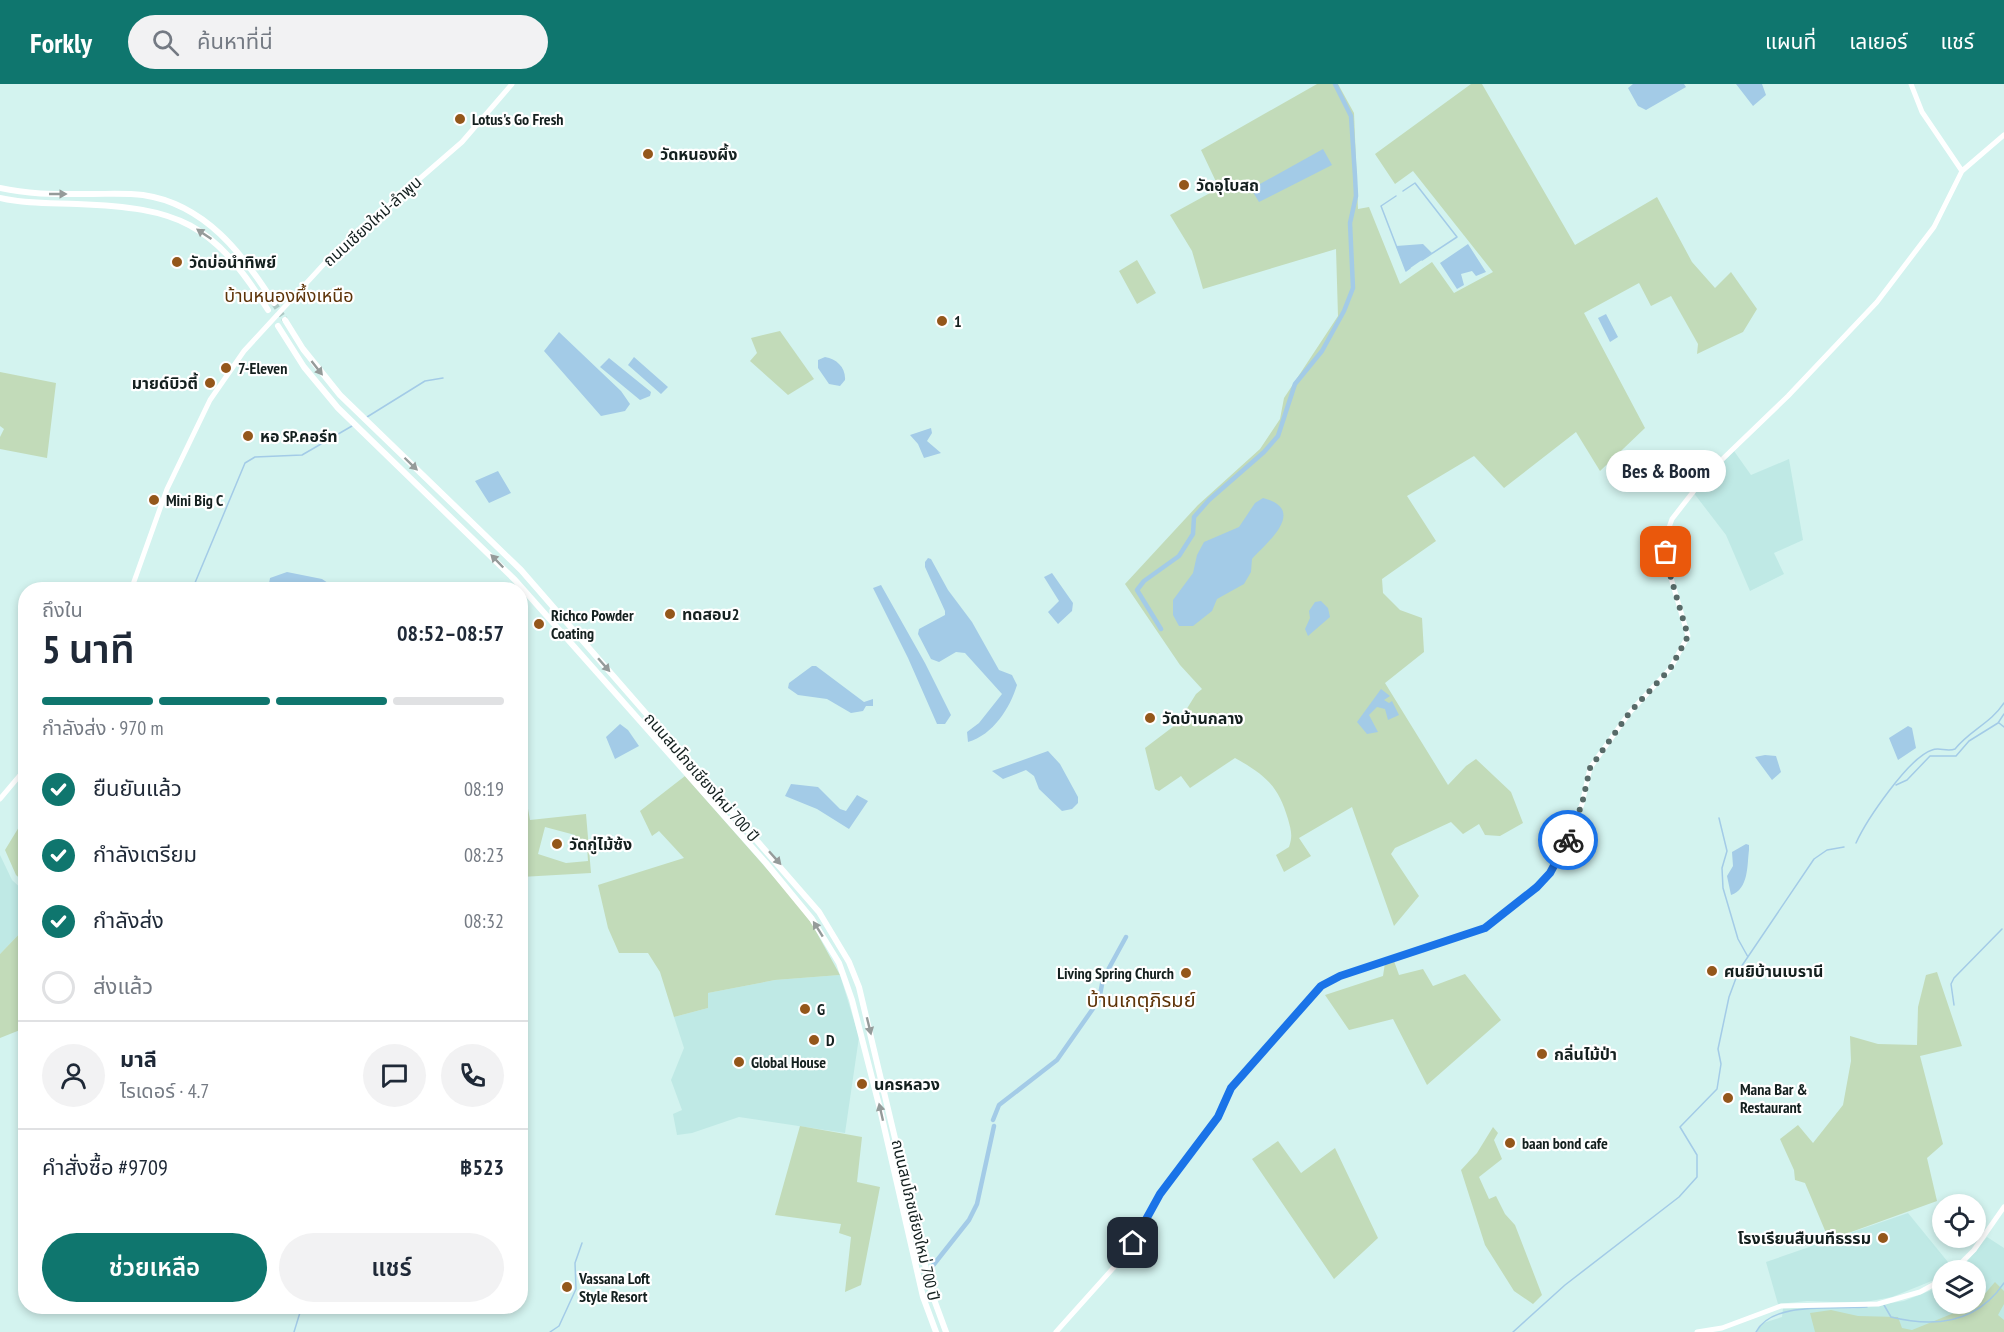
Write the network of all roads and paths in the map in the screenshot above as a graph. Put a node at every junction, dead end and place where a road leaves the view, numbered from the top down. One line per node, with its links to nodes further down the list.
1 (512, 84): 11 (street, ถนนเชียงใหม่-ลำพูน)
2 (1911, 84): 4 (street)
3 (2004, 135): 4 (street)
4 (1962, 171): 21 (street)
5 (0, 188): 7 (main road, one-way to 7)
6 (0, 198): 8 (main road, one-way to 6)
7 (274, 303)
8 (268, 310)
9 (285, 320): 20 (main road, ถนนสมโภชเชียงใหม่ 700 ปี, one-way to 20)
10 (278, 326): 12 (main road, ถนนสมโภชเชียงใหม่ 700 ปี, one-way to 10)
11 (134, 582)
12 (517, 582)
13 (528, 595): 19 (main road, ถนนสมโภชเชียงใหม่ 700 ปี, one-way to 13)
14 (18, 778): 15 (street)
15 (0, 799)
16 (2004, 1207): 17 (street)
17 (1964, 1260)
18 (1932, 1285): 22 (street)
19 (936, 1332)
20 (946, 1332)
21 (1056, 1332)
22 (1697, 1332)

